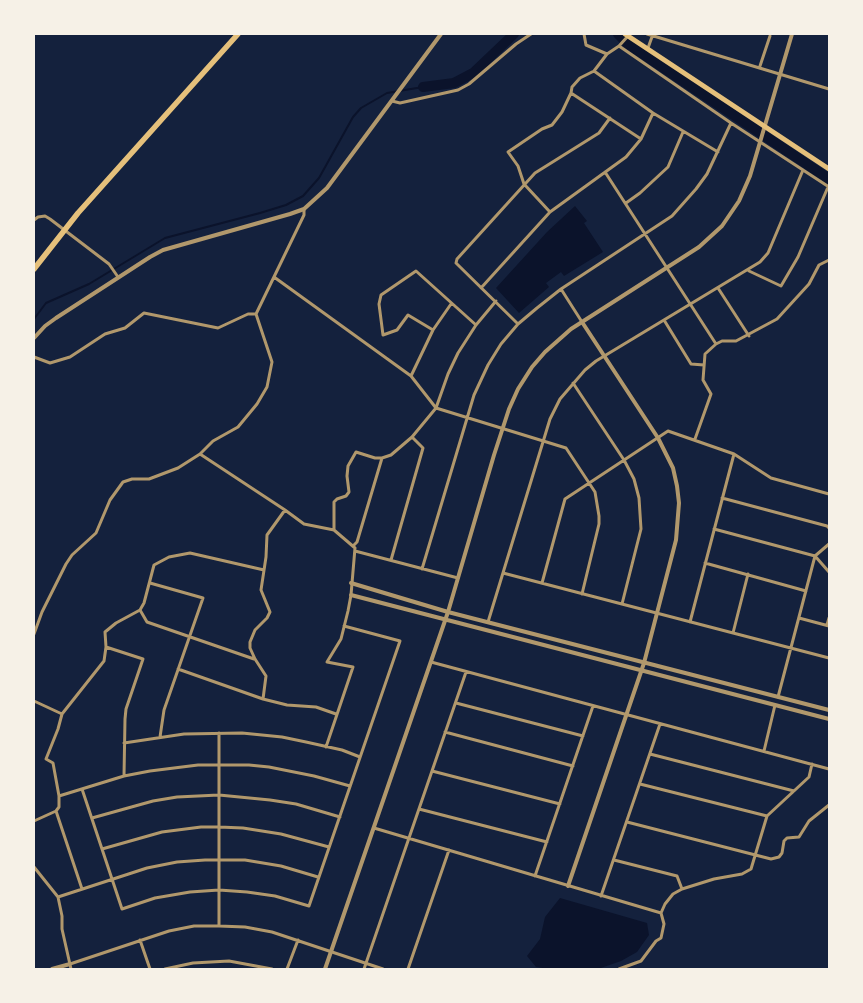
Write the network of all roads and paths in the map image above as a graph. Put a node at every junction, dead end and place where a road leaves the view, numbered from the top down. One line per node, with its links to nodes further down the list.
1 (238, 34): 39 (highway)
2 (441, 34): 18 (street)
3 (530, 34): 18 (street)
4 (584, 34): 12 (street)
5 (647, 34): 8 (street)
6 (792, 34): 15 (street)
7 (627, 35): 10 (street); 11 (main road)
8 (653, 35): 11 (street); 13 (street)
9 (770, 36): 13 (street)
10 (619, 46): 12 (street); 21 (street)
11 (648, 48): 22 (main road)
12 (607, 54): 14 (street)
13 (760, 67): 15 (street)
14 (594, 71): 17 (street); 19 (street)
15 (780, 73): 16 (street); 22 (street)
16 (829, 88)
17 (571, 92): 20 (street); 30 (street)
18 (392, 101): 33 (street)
19 (653, 112): 23 (street); 24 (street)
20 (610, 118): 24 (street); 30 (street)
21 (732, 123): 25 (street); 26 (street)
22 (765, 126): 25 (street); 27 (main road)
23 (684, 132): 26 (street); 32 (street)
24 (641, 139): 29 (street)
25 (761, 141): 28 (street); 38 (street)
26 (718, 152): 36 (street)
27 (829, 169)
28 (803, 170): 31 (street); 40 (street)
29 (605, 172): 32 (street); 34 (street)
30 (524, 184): 34 (street); 43 (street)
31 (829, 187): 40 (street)
32 (626, 203): 36 (street)
33 (304, 209): 41 (street); 42 (street)
34 (550, 212): 43 (street)
35 (34, 220): 42 (street)
36 (645, 234): 38 (street); 45 (street)
37 (829, 260): 55 (street)
38 (667, 268): 48 (street); 51 (street)
39 (34, 269)
40 (748, 270): 44 (street)
41 (274, 277): 49 (street); 61 (street)
42 (118, 278): 56 (street)
43 (481, 288): 46 (street)
44 (718, 288): 48 (street); 55 (street)
45 (561, 289): 51 (street); 52 (street)
46 (496, 302): 52 (street); 53 (street)
47 (451, 304): 53 (street); 54 (street); 54 (street)
48 (691, 305): 50 (street); 57 (street)
49 (256, 314): 59 (street); 70 (street)
50 (664, 320): 58 (street); 60 (street)
51 (582, 322): 58 (street); 65 (street)
52 (518, 324): 64 (street)
53 (476, 325): 63 (street)
54 (433, 330): 61 (street)
55 (749, 336): 57 (street)
56 (34, 338)
57 (716, 344): 60 (street)
58 (604, 356): 62 (street); 67 (street)
59 (34, 357)
60 (704, 365): 68 (street)
61 (411, 376): 63 (street)
62 (573, 383): 69 (street); 73 (street)
63 (436, 408): 64 (street); 66 (street)
64 (467, 417): 65 (street); 87 (street)
65 (503, 428): 69 (street); 92 (street)
66 (412, 437): 72 (street); 85 (street)
67 (658, 438): 68 (street); 73 (street); 102 (street)
68 (695, 440): 71 (street)
69 (543, 441): 74 (street); 90 (street)
70 (200, 454): 77 (street); 111 (street)
71 (734, 454): 75 (street); 76 (street)
72 (382, 458): 80 (street); 82 (street)
73 (624, 460): 74 (street); 99 (street)
74 (589, 482): 95 (street); 97 (street)
75 (829, 494)
76 (722, 498): 78 (street); 79 (street)
77 (285, 510): 80 (street); 88 (street)
78 (829, 528)
79 (714, 529): 84 (street); 86 (street)
80 (334, 530): 82 (street)
81 (829, 544): 84 (street)
82 (353, 546): 83 (street)
83 (355, 552): 85 (street); 94 (street)
84 (815, 556): 89 (street); 96 (street)
85 (390, 560): 87 (street)
86 (705, 563): 91 (street); 107 (street)
87 (422, 569): 92 (street)
88 (264, 570): 93 (street); 116 (street)
89 (829, 572)
90 (503, 573): 95 (street); 106 (street)
91 (748, 574): 96 (street); 110 (street)
92 (458, 578): 101 (street)
93 (150, 583): 100 (street); 112 (street)
94 (351, 583): 98 (street); 101 (street)
95 (542, 584): 97 (street)
96 (806, 591): 103 (street)
97 (582, 594): 99 (street)
98 (352, 595): 105 (street); 108 (street)
99 (622, 604): 102 (street)
100 (140, 610): 112 (street); 113 (street)
101 (448, 612): 105 (street); 106 (street)
102 (657, 613): 107 (street); 118 (street)
103 (799, 618): 109 (street); 114 (street)
104 (829, 618): 109 (street)
105 (446, 619): 117 (street); 120 (street)
106 (488, 622): 118 (street)
107 (690, 622): 110 (street)
108 (344, 626): 130 (street); 142 (street)
109 (828, 626)
110 (732, 633): 114 (street)
111 (34, 634)
112 (189, 636): 116 (street); 119 (street)
113 (106, 647): 129 (street); 138 (street)
114 (790, 648): 115 (street); 122 (street)
115 (829, 658)
116 (255, 659): 123 (street)
117 (430, 662): 121 (street); 165 (street)
118 (644, 663): 120 (street); 122 (street)
119 (178, 669): 123 (street); 137 (street)
120 (642, 670): 126 (street); 131 (street)
121 (466, 672): 125 (street); 127 (street)
122 (778, 697): 128 (street)
123 (263, 699): 130 (street)
124 (34, 701): 129 (street)
125 (456, 703): 134 (street); 136 (street)
126 (775, 705): 132 (street); 140 (street)
127 (593, 706): 131 (street); 136 (street)
128 (829, 710)
129 (62, 714): 154 (street)
130 (336, 714): 139 (street)
131 (626, 714): 133 (street); 178 (street)
132 (829, 719)
133 (660, 724): 140 (street); 141 (street)
134 (445, 732): 145 (street); 147 (street)
135 (219, 733): 137 (street); 139 (street); 143 (street)
136 (583, 736): 145 (street)
137 (160, 737): 138 (street)
138 (124, 743): 148 (street)
139 (326, 747): 142 (street)
140 (764, 751): 144 (street)
141 (650, 754): 149 (street); 152 (street)
142 (360, 757): 150 (street)
143 (219, 764): 148 (street); 150 (street); 153 (street)
144 (812, 764): 146 (street); 152 (street)
145 (573, 766): 155 (street)
146 (829, 768)
147 (432, 771): 155 (street); 157 (street)
148 (124, 776): 151 (street)
149 (640, 784): 160 (street); 163 (street)
150 (350, 786): 159 (street)
151 (82, 789): 154 (street); 161 (street)
152 (794, 791): 160 (street)
153 (219, 795): 159 (street); 161 (street); 164 (street)
154 (59, 796): 158 (street)
155 (560, 804): 167 (street)
156 (829, 805): 171 (street)
157 (419, 809): 166 (street); 167 (street)
158 (56, 811): 162 (street); 179 (street)
159 (340, 816): 168 (street)
160 (767, 816): 171 (street)
161 (92, 818): 169 (street)
162 (34, 821)
163 (627, 822): 171 (street); 173 (street)
164 (219, 827): 168 (street); 169 (street); 172 (street)
165 (374, 828): 166 (street); 188 (street)
166 (409, 839): 170 (street); 190 (street)
167 (547, 842): 175 (street)
168 (329, 846): 176 (street)
169 (102, 849): 177 (street)
170 (449, 850): 175 (street); 200 (street)
171 (754, 856): 180 (street)
172 (219, 859): 176 (street); 177 (street); 181 (street)
173 (614, 860): 180 (street); 182 (street)
174 (34, 867): 183 (street)
175 (535, 876): 178 (street)
176 (318, 877): 181 (street)
177 (112, 879): 179 (street); 181 (street)
178 (568, 886): 182 (street)
179 (82, 889): 183 (street)
180 (682, 889): 184 (street)
181 (219, 890): 185 (street)
182 (601, 896): 184 (street)
183 (58, 897): 189 (street)
184 (661, 913): 201 (street)
185 (219, 926): 186 (street); 187 (street)
186 (140, 940): 189 (street); 193 (street)
187 (298, 940): 188 (street); 196 (street)
188 (331, 952): 190 (street); 197 (street)
189 (70, 964): 191 (street); 192 (street)
190 (366, 964): 198 (street); 199 (street)
191 (52, 969)
192 (72, 969)
193 (150, 969)
194 (165, 969): 195 (street)
195 (272, 969)
196 (287, 969)
197 (325, 969)
198 (364, 969)
199 (383, 969)
200 (408, 969)
201 (619, 969)

